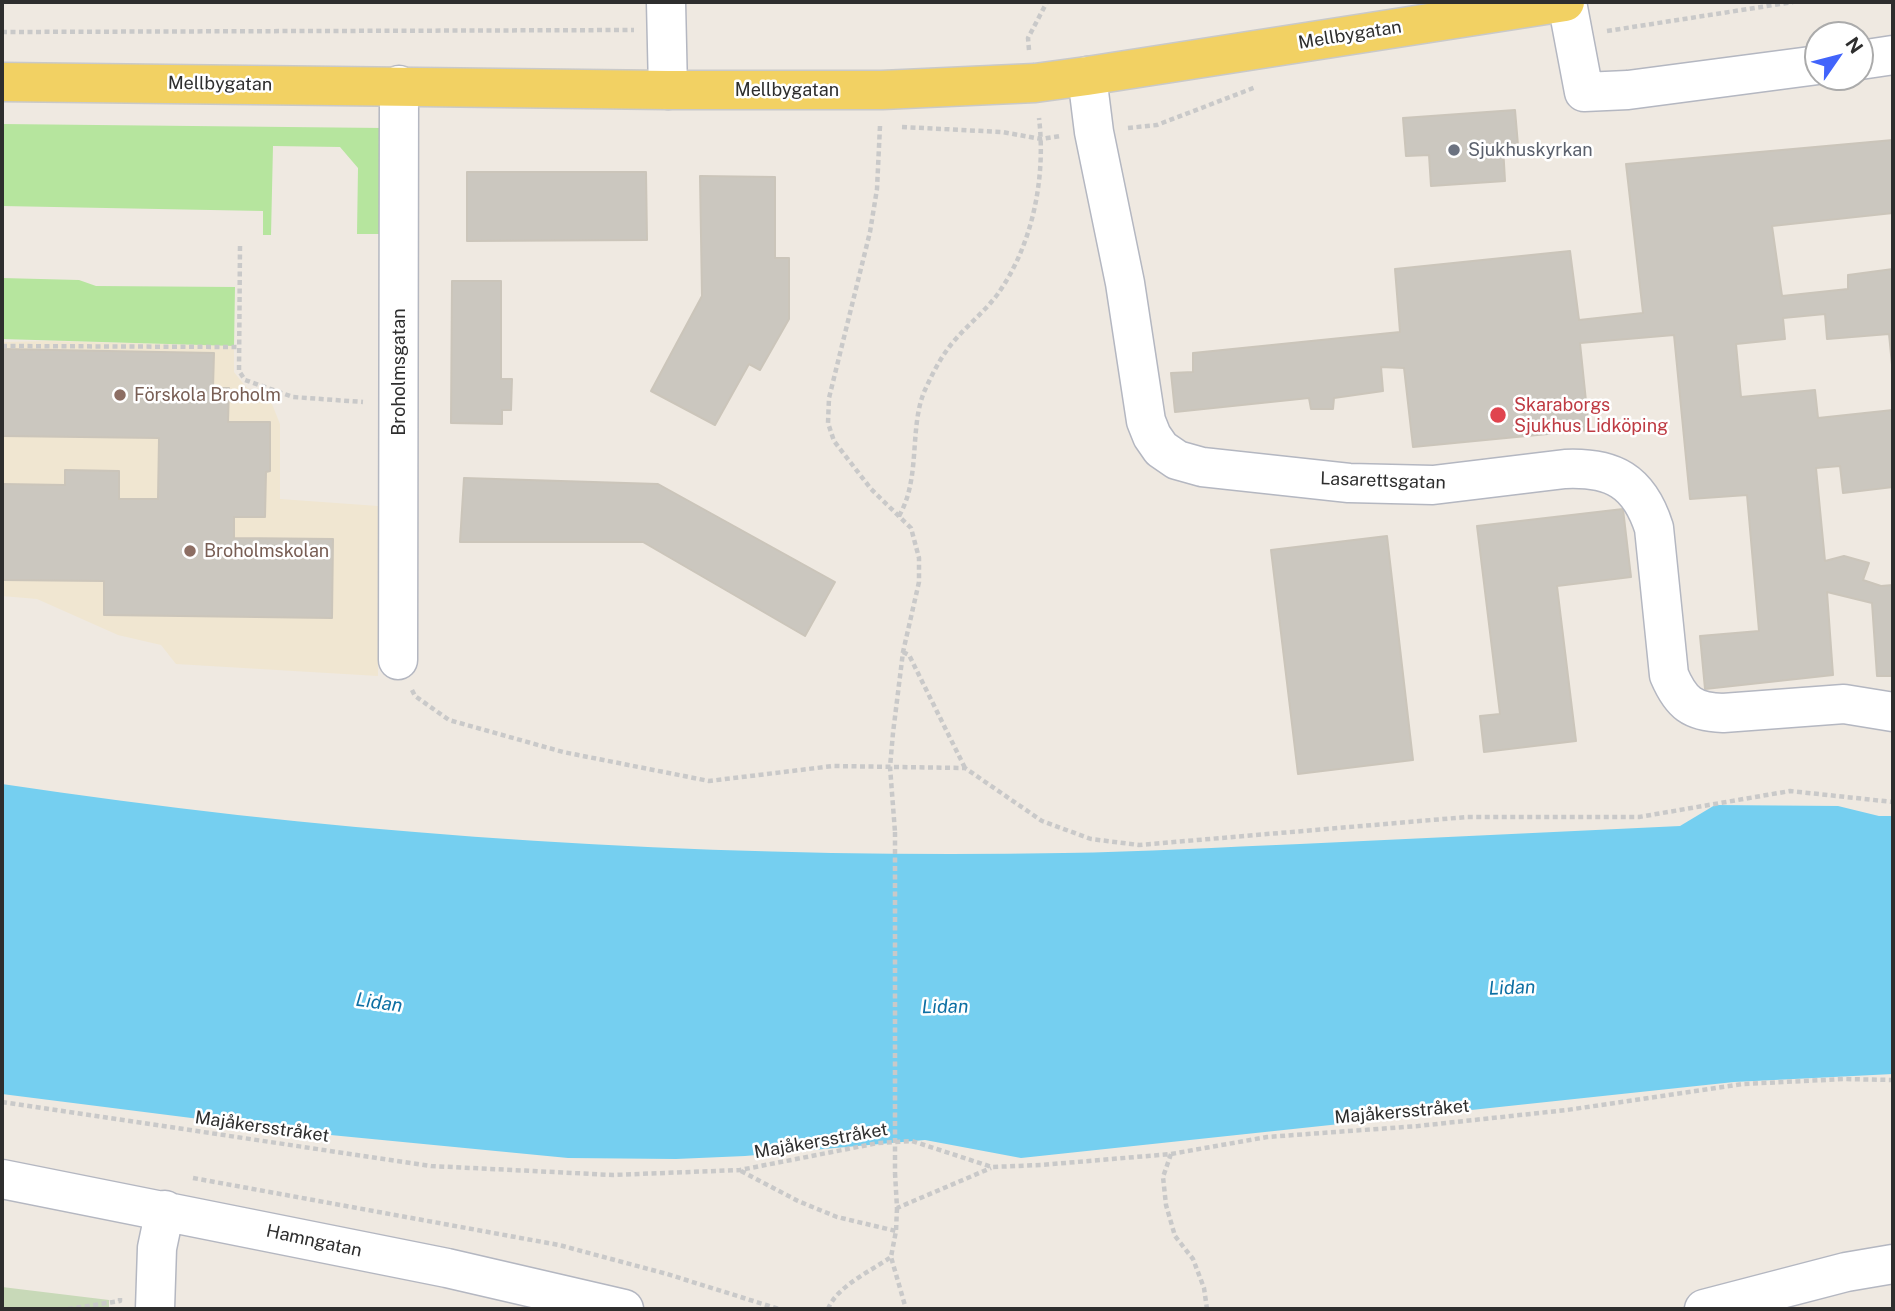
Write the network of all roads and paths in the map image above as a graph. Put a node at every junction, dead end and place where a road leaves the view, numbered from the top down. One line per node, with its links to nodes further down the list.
1 (1046, 2): 10 (path)
2 (1566, 2): 7 (street); 8 (main road, Mellbygatan)
3 (666, 16): 4 (path); 12 (street)
4 (2, 32)
5 (1893, 55): 6 (street)
6 (1874, 58)
7 (1804, 67)
8 (1087, 76): 10 (main road, Mellbygatan); 21 (street, Lasarettsgatan)
9 (2, 82): 11 (main road, Mellbygatan)
10 (1035, 83): 12 (main road, Mellbygatan); 18 (path)
11 (399, 85): 12 (main road, Mellbygatan); 17 (street, Broholmsgatan)
12 (668, 90)
13 (880, 126): 18 (path)
14 (240, 246): 16 (path)
15 (2, 345): 16 (path)
16 (238, 347): 17 (path)
17 (398, 402): 20 (street, Broholmsgatan)
18 (899, 516): 19 (path)
19 (903, 652): 22 (path); 23 (path)
20 (398, 660): 22 (path)
21 (1893, 712)
22 (890, 766): 23 (path); 31 (path, bridge)
23 (965, 768): 24 (path)
24 (1893, 802)
25 (1893, 1080): 27 (path, Majåkersstråket)
26 (2, 1102): 29 (path, Majåkersstråket)
27 (1171, 1154): 28 (path, Majåkersstråket); 42 (path)
28 (992, 1167): 29 (path, Majåkersstråket); 31 (path)
29 (740, 1170): 33 (path)
30 (2, 1179): 32 (street, Hamngatan)
31 (897, 1208): 33 (path)
32 (165, 1210): 38 (street); 39 (street, Hamngatan)
33 (896, 1231): 34 (path)
34 (891, 1257): 40 (path); 41 (path)
35 (1893, 1264): 43 (street)
36 (120, 1288): 37 (path)
37 (68, 1309)
38 (155, 1309)
39 (624, 1309)
40 (828, 1309)
41 (906, 1309)
42 (1207, 1309)
43 (1704, 1309)

